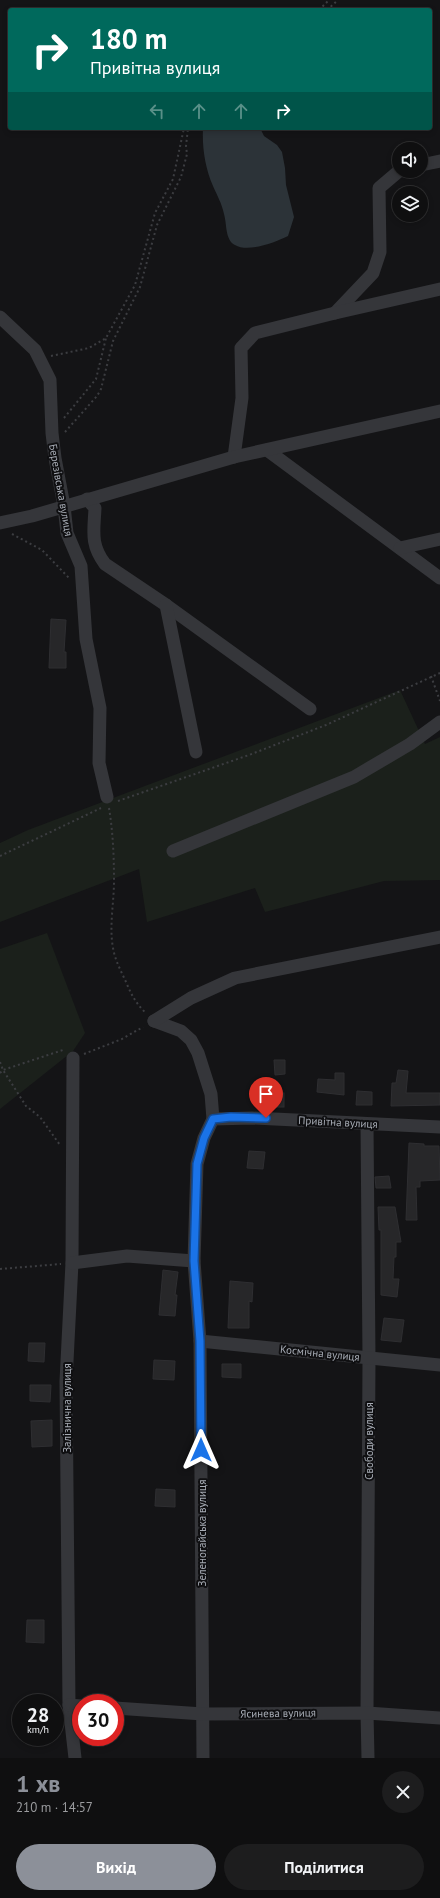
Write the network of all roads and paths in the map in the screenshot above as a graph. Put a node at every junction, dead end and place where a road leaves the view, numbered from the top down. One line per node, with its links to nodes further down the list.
1 (330, 0): 3 (path)
2 (338, 0): 4 (path)
3 (321, 8)
4 (329, 8)
5 (184, 130): 13 (path)
6 (188, 130): 16 (path)
7 (440, 161): 8 (street)
8 (428, 163)
9 (392, 177): 11 (street)
10 (440, 289): 11 (street)
11 (335, 313): 18 (street)
12 (0, 317): 14 (street, Березівська вулиця)
13 (106, 338): 14 (path); 16 (path)
14 (35, 350): 16 (street, Березівська вулиця)
15 (440, 411): 17 (street)
16 (57, 434): 20 (street, Березівська вулиця)
17 (267, 450): 18 (street); 23 (street)
18 (234, 457): 19 (street)
19 (87, 499): 20 (street); 26 (street)
20 (64, 506): 21 (street); 25 (street, Березівська вулиця)
21 (4, 527): 25 (path)
22 (440, 539): 23 (street)
23 (400, 548): 24 (street)
24 (440, 578)
25 (82, 592): 33 (street, Березівська вулиця)
26 (166, 605): 30 (street); 32 (street)
27 (440, 673): 28 (path)
28 (431, 676): 29 (path); 33 (path)
29 (440, 701)
30 (310, 710)
31 (440, 722): 34 (street)
32 (196, 752)
33 (108, 801): 35 (path); 37 (path)
34 (173, 851)
35 (0, 856)
36 (440, 937): 37 (street)
37 (154, 1021): 38 (path); 42 (street)
38 (73, 1058): 40 (path); 45 (street, Залізнична вулиця)
39 (0, 1062): 40 (path)
40 (3, 1070): 41 (path); 45 (path)
41 (0, 1073)
42 (213, 1119): 43 (street, Привітна вулиця); 46 (street, Зеленогайська вулиця)
43 (367, 1124): 44 (street, Привітна вулиця); 50 (street, Свободи вулиця)
44 (440, 1127)
45 (72, 1163): 47 (street, Залізнична вулиця)
46 (194, 1261): 47 (street); 49 (street, Зеленогайська вулиця)
47 (72, 1263): 48 (path); 52 (street, Залізнична вулиця)
48 (0, 1269)
49 (200, 1341): 50 (street, Космічна вулиця); 55 (street, Зеленогайська вулиця)
50 (369, 1358): 51 (street, Космічна вулиця); 54 (street, Свободи вулиця)
51 (440, 1365)
52 (75, 1694)
53 (124, 1709): 55 (street, Ясинева вулиця)
54 (367, 1712): 55 (street, Ясинева вулиця); 56 (street, Ясинева вулиця); 60 (street, Свободи вулиця)
55 (203, 1714): 59 (street, Зеленогайська вулиця)
56 (440, 1718)
57 (75, 1746): 58 (street, Залізнична вулиця)
58 (75, 1758)
59 (203, 1758)
60 (368, 1758)

